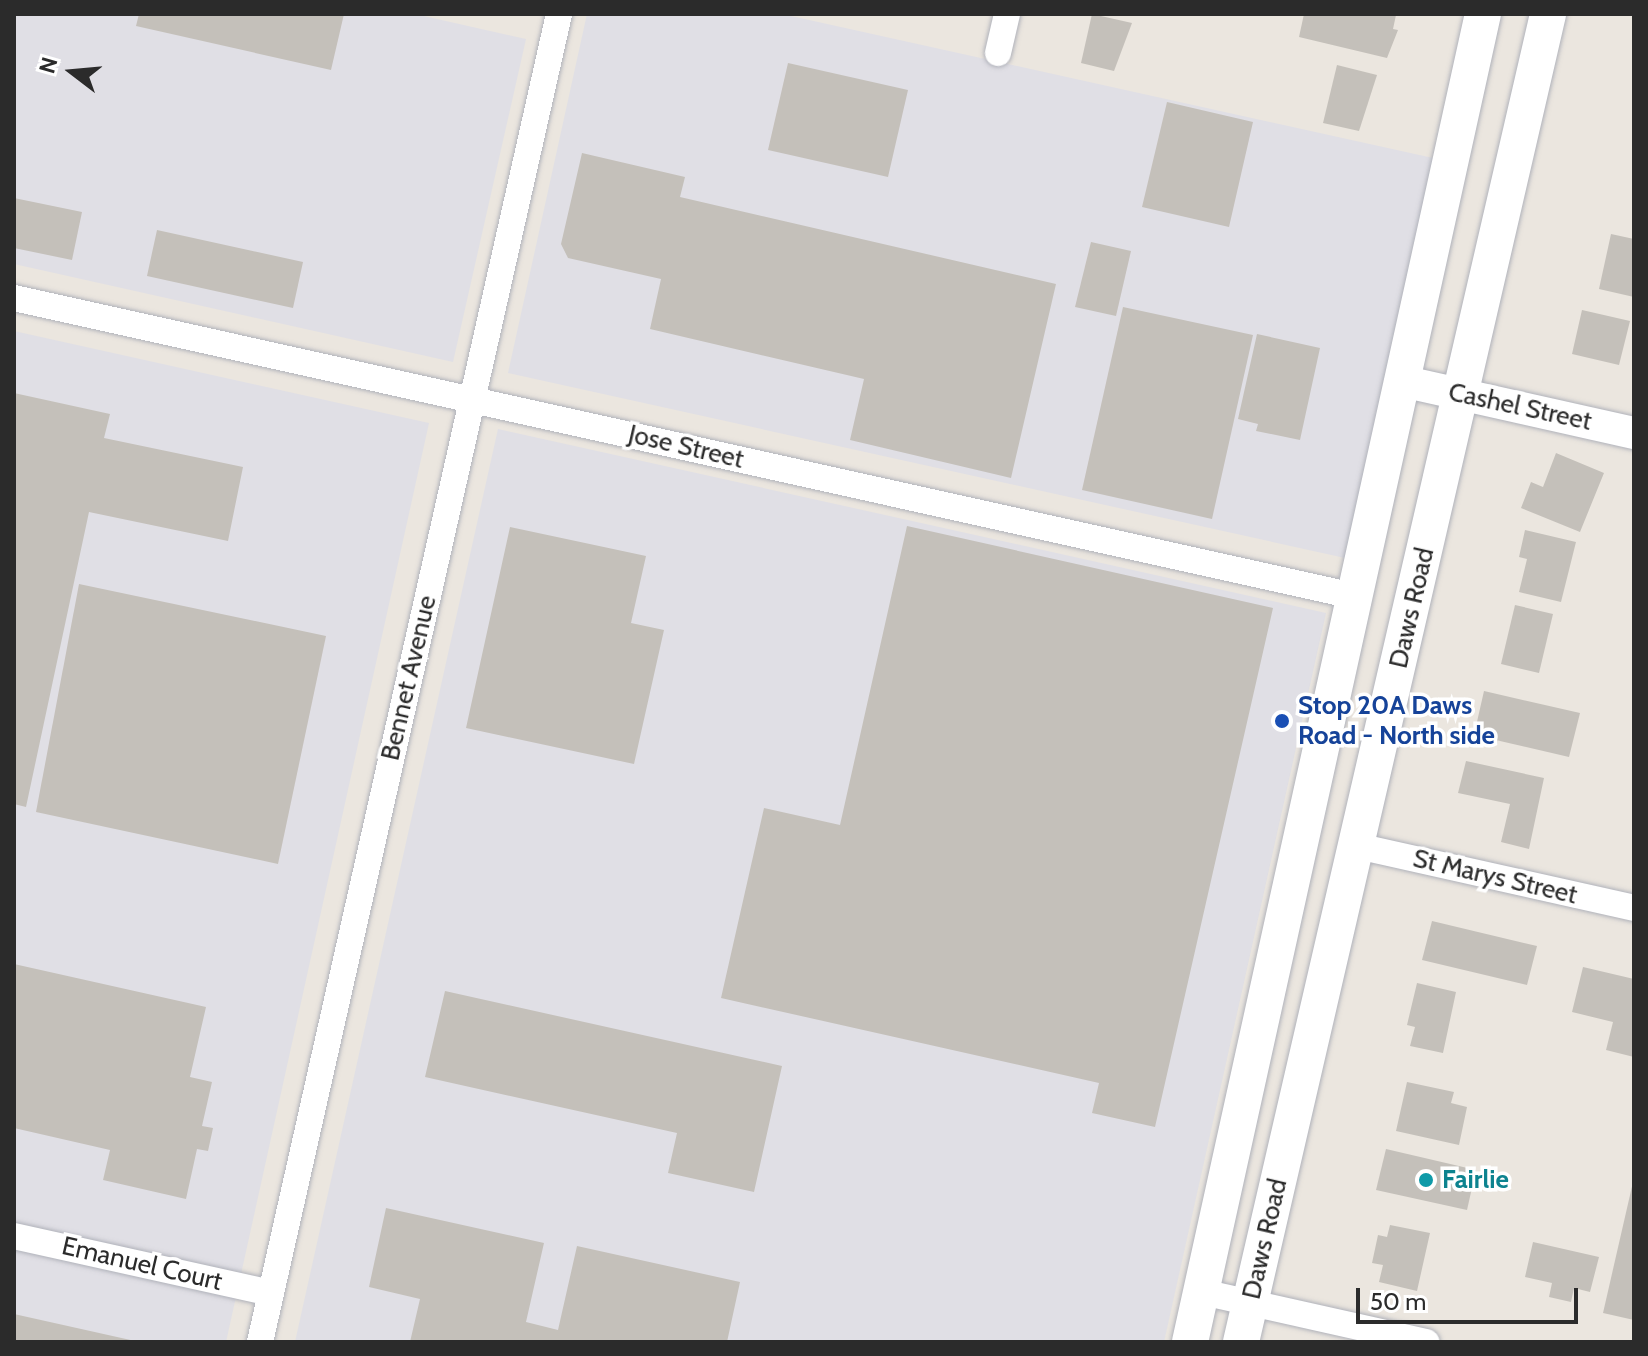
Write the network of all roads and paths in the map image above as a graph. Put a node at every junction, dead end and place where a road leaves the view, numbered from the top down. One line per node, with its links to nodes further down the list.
1 (559, 14): 9 (street, Bennet Avenue)
2 (1007, 14): 5 (street)
3 (1483, 14): 7 (main road, Daws Road)
4 (1548, 14): 8 (main road, Daws Road)
5 (998, 53)
6 (14, 298): 9 (street, Jose Street)
7 (1406, 382): 8 (street, Cashel Street); 11 (main road, Daws Road)
8 (1461, 395): 10 (street, Cashel Street); 12 (main road, Daws Road)
9 (472, 400): 11 (street, Jose Street); 16 (street, Bennet Avenue)
10 (1634, 433)
11 (1358, 597): 15 (main road, Daws Road)
12 (1357, 846): 13 (street, St Marys Street); 17 (main road, Daws Road)
13 (1634, 908)
14 (14, 1236): 16 (street, Emanuel Court)
15 (1202, 1292): 17 (street); 19 (main road, Daws Road)
16 (271, 1293): 18 (street, Bennet Avenue)
17 (1250, 1303): 20 (main road, Daws Road); 21 (street)
18 (260, 1342)
19 (1190, 1342)
20 (1241, 1342)
21 (1426, 1342)

